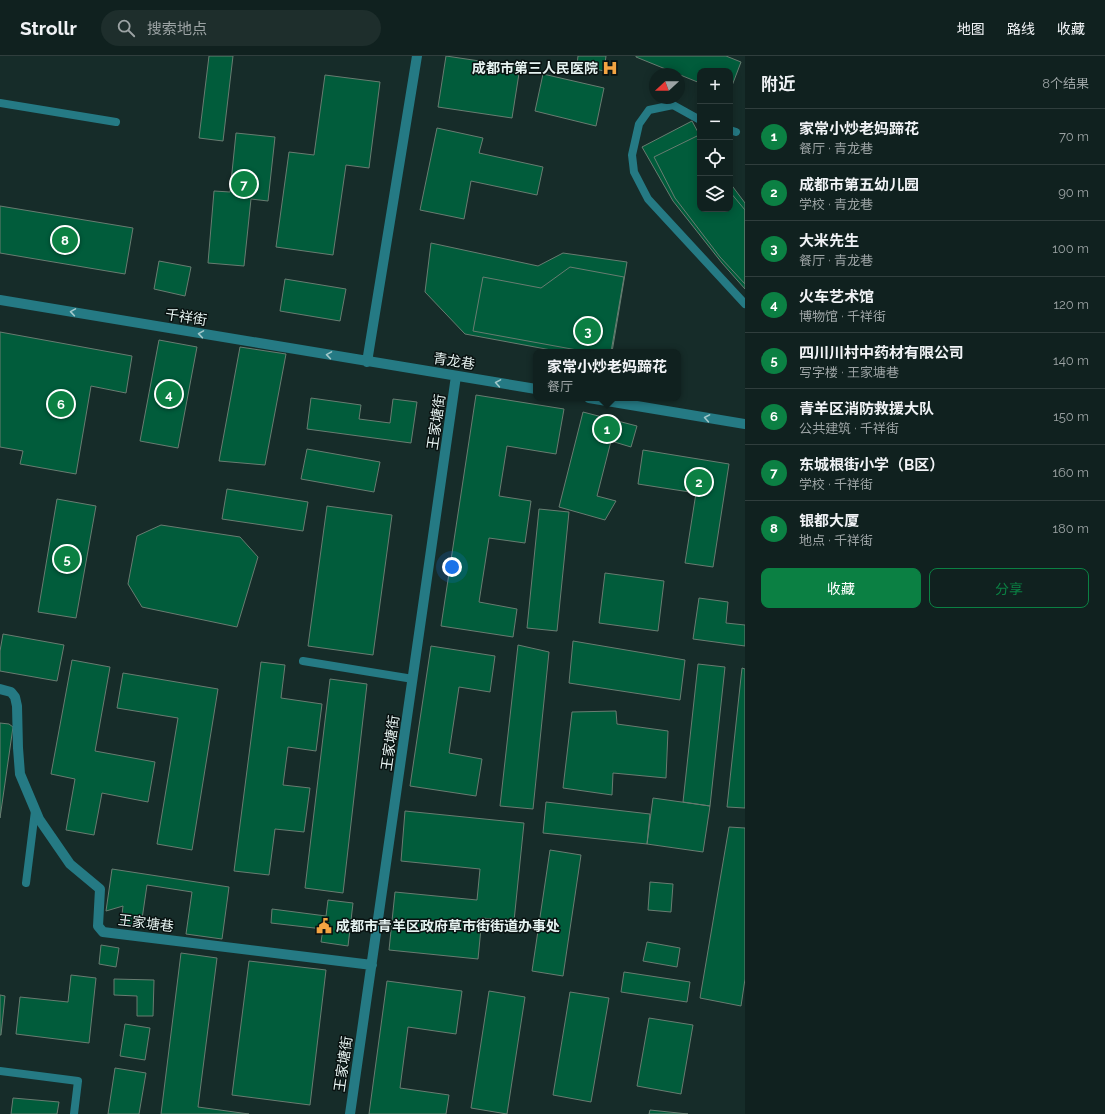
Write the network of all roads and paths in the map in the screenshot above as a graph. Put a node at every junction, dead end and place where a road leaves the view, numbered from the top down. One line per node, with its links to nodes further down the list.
1 (417, 56): 7 (street)
2 (0, 102): 4 (lane)
3 (697, 118): 6 (lane)
4 (116, 122)
5 (0, 300): 7 (street, 千祥街, one-way to 5)
6 (745, 304)
7 (368, 362): 8 (street, 青龙巷)
8 (456, 376): 9 (street, 青龙巷, one-way to 8); 13 (street, 王家塘街)
9 (533, 389)
10 (607, 401): 11 (street, one-way to 10)
11 (745, 424)
12 (303, 661): 13 (lane)
13 (413, 679): 17 (street, 王家塘街)
14 (0, 689): 15 (street, 王家塘巷)
15 (35, 811): 16 (lane); 17 (street, 王家塘巷)
16 (26, 883)
17 (372, 965): 20 (street, 王家塘街)
18 (0, 1071): 19 (lane)
19 (74, 1114)
20 (350, 1114)

